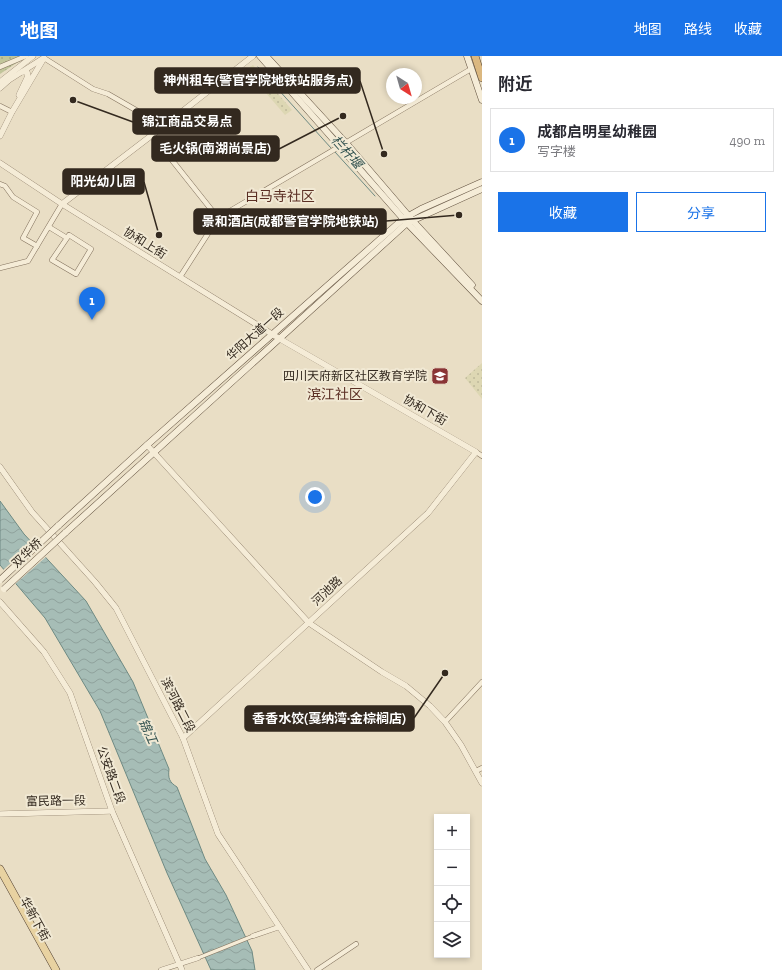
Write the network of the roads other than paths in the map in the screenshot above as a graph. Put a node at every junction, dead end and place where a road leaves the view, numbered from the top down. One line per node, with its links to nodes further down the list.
1 (26, 56): 9 (street)
2 (33, 56): 13 (street)
3 (252, 56): 18 (street)
4 (260, 56): 21 (main road)
5 (266, 56): 20 (main road)
6 (467, 56): 10 (main road)
7 (475, 56): 12 (highway)
8 (44, 57): 11 (street); 15 (street); 18 (street)
9 (0, 67)
10 (471, 69): 14 (main road); 20 (street)
11 (22, 72): 13 (street); 15 (street)
12 (482, 78)
13 (1, 85)
14 (482, 100)
15 (16, 104): 17 (street)
16 (0, 106): 17 (street)
17 (12, 112): 19 (street)
18 (154, 134): 26 (street); 27 (street)
19 (0, 136)
20 (346, 143): 21 (street); 28 (main road)
21 (335, 149): 27 (street); 28 (main road)
22 (0, 163): 26 (street, 协和上街)
23 (482, 182): 28 (main road, 华阳大道一段)
24 (0, 184): 31 (street)
25 (482, 189): 28 (main road, 华阳大道一段)
26 (62, 204): 29 (street); 33 (street, 协和上街)
27 (218, 218): 33 (street)
28 (408, 219): 34 (main road); 35 (main road); 36 (main road, 华阳大道一段); 37 (main road, 华阳大道一段)
29 (49, 227): 30 (street); 31 (street)
30 (67, 238): 30 (street)
31 (37, 246): 32 (street)
32 (0, 268)
33 (180, 277): 36 (street, 协和上街)
34 (482, 295)
35 (482, 301)
36 (272, 334): 37 (street, 协和上街); 38 (main road, 华阳大道一段)
37 (280, 339): 39 (main road, 华阳大道一段); 40 (street, 协和下街)
38 (147, 445): 39 (street); 44 (main road, 华阳大道一段, bridge)
39 (154, 452): 43 (main road, 华阳大道一段); 47 (street)
40 (476, 452): 41 (street); 47 (street, 河池路)
41 (482, 456)
42 (0, 467): 50 (street, 滨河路二段)
43 (65, 533): 45 (main road, 双华桥, bridge)
44 (0, 580)
45 (2, 591)
46 (0, 602): 54 (street, 公安路二段)
47 (309, 623): 49 (street); 50 (street, 河池路)
48 (482, 682): 49 (street)
49 (445, 722): 52 (street)
50 (183, 738): 58 (street, 滨河路二段)
51 (482, 768): 52 (street)
52 (476, 771): 53 (street)
53 (482, 783)
54 (112, 811): 55 (street, 富民路一段); 62 (street, 公安路二段)
55 (0, 814)
56 (0, 869): 64 (main road)
57 (0, 878): 63 (main road, 华新下街)
58 (279, 927): 59 (street); 66 (street, 滨河路二段)
59 (253, 936): 61 (street)
60 (356, 944): 67 (street)
61 (198, 958): 62 (street)
62 (180, 967): 65 (street)
63 (51, 970)
64 (56, 970)
65 (161, 970)
66 (307, 970)
67 (317, 970)

